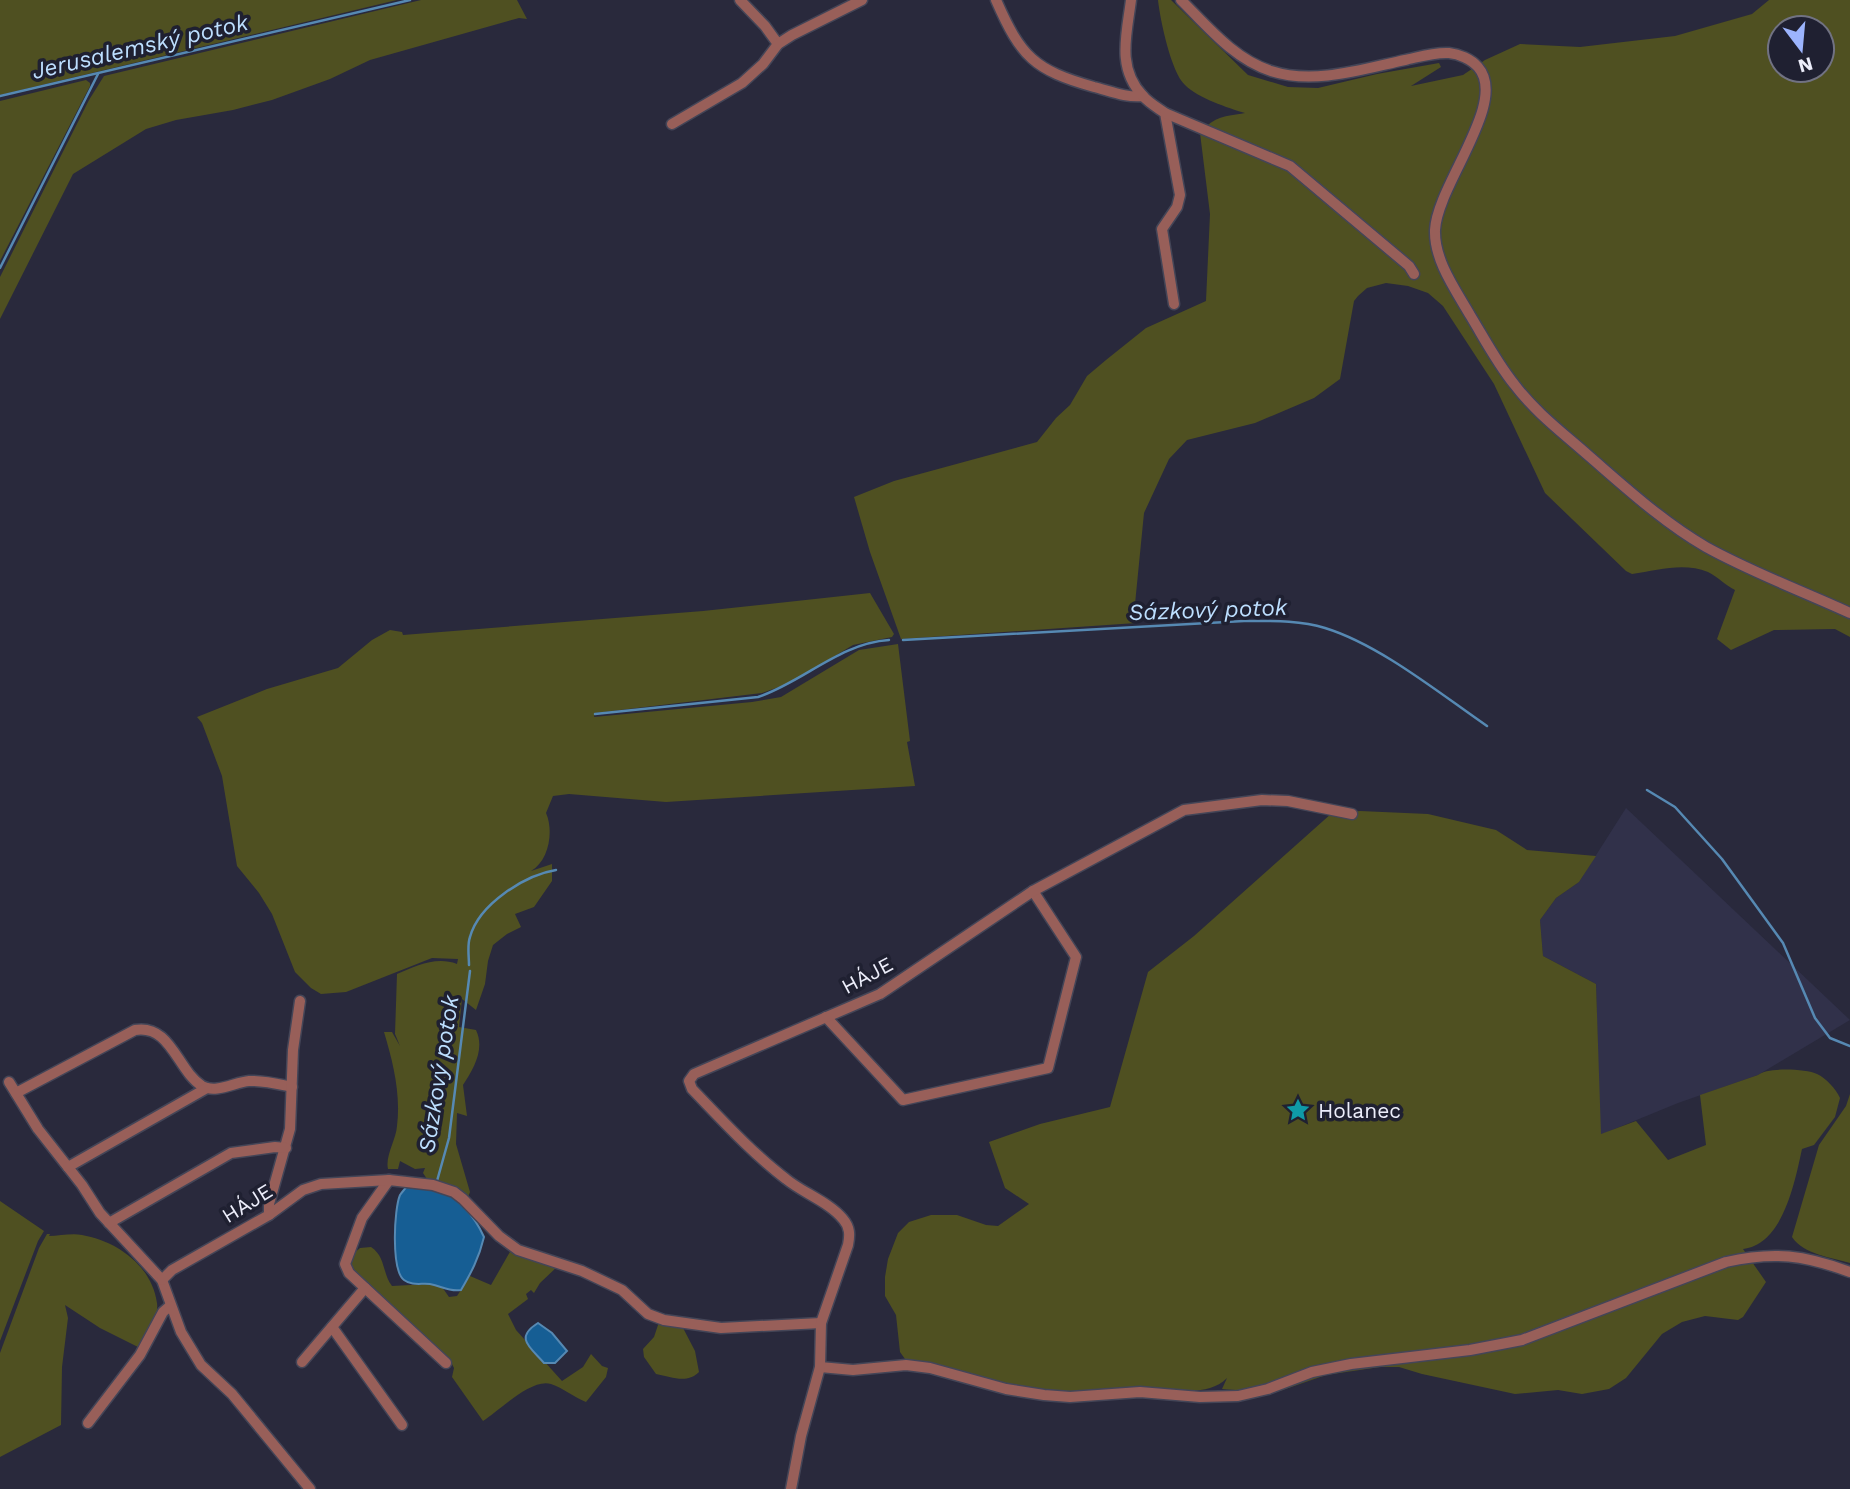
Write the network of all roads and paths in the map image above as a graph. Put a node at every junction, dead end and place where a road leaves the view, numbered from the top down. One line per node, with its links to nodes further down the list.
1 (740, 0): 6 (street)
2 (862, 0): 6 (street)
3 (996, 0): 7 (street)
4 (1131, 0): 7 (street)
5 (1181, 0): 12 (street)
6 (778, 44): 9 (street)
7 (1143, 96): 8 (street)
8 (1165, 113): 10 (street); 11 (street)
9 (672, 124)
10 (1414, 274)
11 (1174, 304)
12 (1850, 613)
13 (1352, 814): 14 (street, HÁJE)
14 (1033, 891): 16 (street, HÁJE); 16 (street)
15 (300, 1001): 18 (street)
16 (826, 1017): 30 (street, HÁJE)
17 (9, 1082): 20 (street)
18 (292, 1087): 19 (street); 21 (street)
19 (207, 1088): 20 (street); 22 (street)
20 (16, 1093): 22 (street)
21 (286, 1147): 24 (street); 25 (street)
22 (68, 1167): 25 (street)
23 (389, 1180): 24 (street, HÁJE); 28 (street); 30 (street, HÁJE)
24 (268, 1215): 27 (street, HÁJE)
25 (109, 1223): 27 (street)
26 (1850, 1272): 34 (street)
27 (162, 1280): 29 (street)
28 (366, 1288): 31 (street); 33 (street)
29 (170, 1306): 35 (street); 37 (street)
30 (821, 1323): 34 (street, HÁJE)
31 (332, 1327): 32 (street); 36 (street)
32 (302, 1363)
33 (446, 1363)
34 (820, 1367): 38 (street, HÁJE)
35 (88, 1423)
36 (402, 1425)
37 (310, 1489)
38 (791, 1489)

